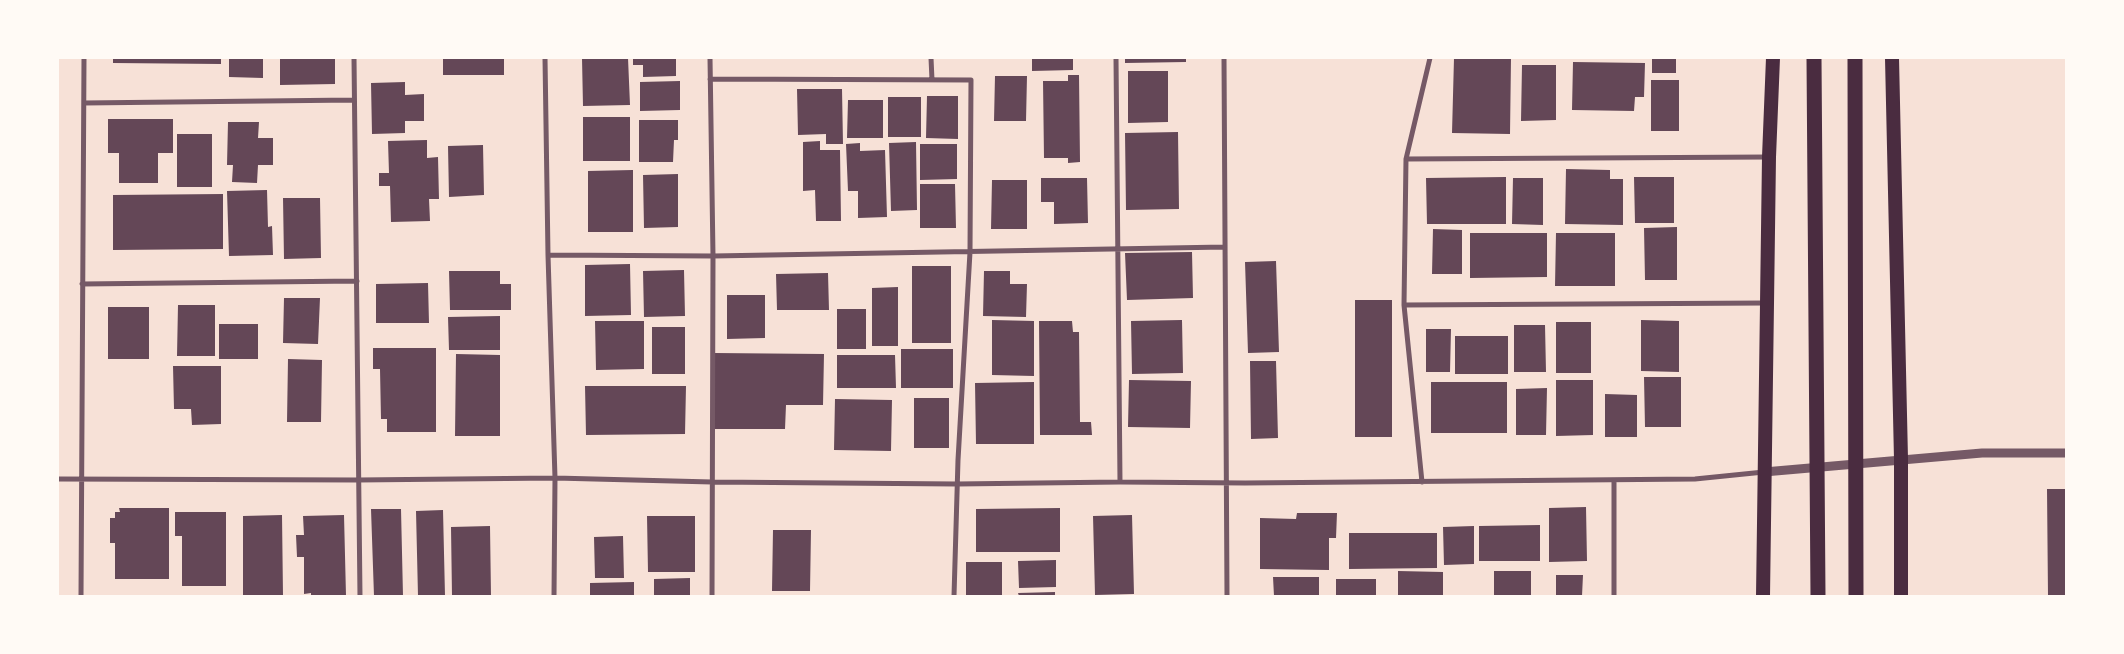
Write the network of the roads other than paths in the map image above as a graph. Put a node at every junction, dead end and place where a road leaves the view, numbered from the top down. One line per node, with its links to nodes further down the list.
1 (84, 58): 16 (street)
2 (354, 58): 15 (street)
3 (545, 58): 22 (street)
4 (710, 58): 13 (street)
5 (932, 58): 14 (street)
6 (1116, 58): 20 (street)
7 (1224, 58): 19 (street)
8 (1430, 58): 18 (street)
9 (1772, 58): 17 (highway)
10 (1814, 58): 49 (highway)
11 (1855, 58): 50 (highway)
12 (1892, 58): 29 (highway)
13 (710, 80): 14 (street); 23 (street)
14 (932, 80): 21 (street)
15 (354, 100): 16 (street); 24 (street)
16 (84, 103): 25 (street)
17 (1769, 157): 18 (street); 26 (highway)
18 (1406, 159): 27 (street)
19 (1225, 247): 20 (street); 39 (street)
20 (1117, 249): 21 (street); 37 (street)
21 (970, 252): 23 (street); 40 (street)
22 (548, 255): 23 (street); 31 (street)
23 (714, 256): 36 (street)
24 (357, 281): 25 (street); 34 (street)
25 (82, 284): 33 (street)
26 (1768, 303): 27 (street); 30 (highway)
27 (1404, 305): 38 (street)
28 (2066, 453): 29 (street)
29 (1901, 459): 30 (street); 51 (highway)
30 (1764, 472): 35 (street); 48 (highway)
31 (555, 478): 34 (street); 36 (street); 43 (street)
32 (58, 479): 33 (street)
33 (81, 479): 34 (street); 41 (street)
34 (358, 480): 42 (street)
35 (1614, 480): 38 (street); 47 (street)
36 (712, 482): 40 (street); 44 (street)
37 (1120, 482): 39 (street); 40 (street)
38 (1422, 482): 39 (street)
39 (1226, 483): 46 (street)
40 (957, 484): 45 (street)
41 (82, 596)
42 (360, 596)
43 (554, 596)
44 (712, 596)
45 (954, 596)
46 (1228, 596)
47 (1614, 596)
48 (1763, 596)
49 (1818, 596)
50 (1856, 596)
51 (1901, 596)

